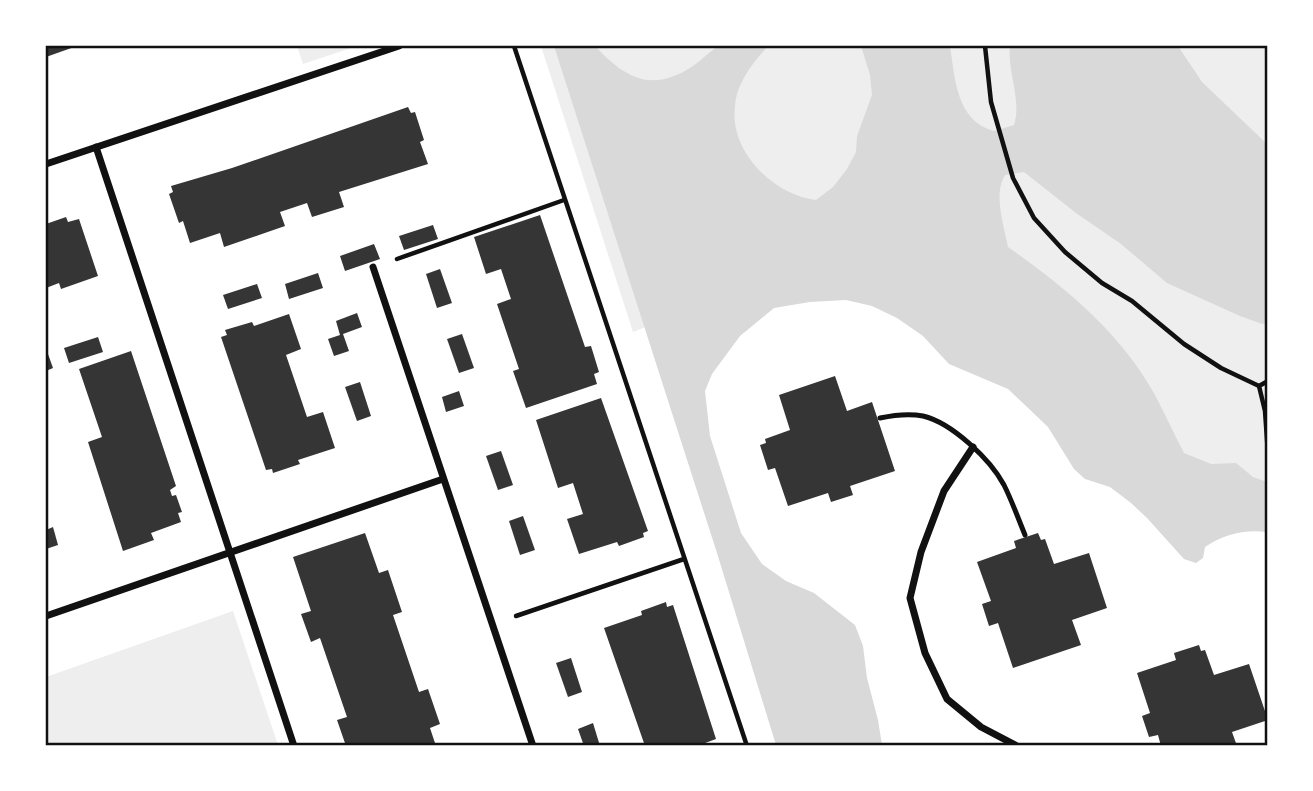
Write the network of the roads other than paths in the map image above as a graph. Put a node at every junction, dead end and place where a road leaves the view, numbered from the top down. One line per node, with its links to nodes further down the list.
1 (399, 46): 2 (street)
2 (96, 147): 3 (street); 9 (street)
3 (46, 164)
4 (373, 267): 7 (street)
5 (880, 418): 6 (lane)
6 (973, 447): 8 (lane); 13 (street)
7 (443, 479): 9 (street); 12 (street)
8 (1025, 535)
9 (230, 552): 10 (street); 11 (street)
10 (46, 616)
11 (294, 746)
12 (533, 746)
13 (1017, 746)

